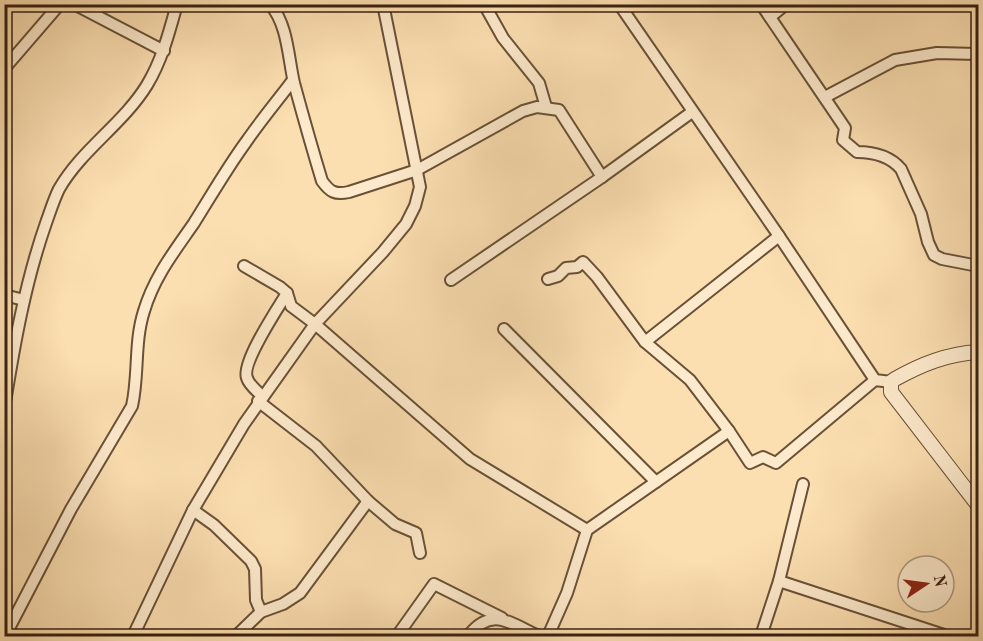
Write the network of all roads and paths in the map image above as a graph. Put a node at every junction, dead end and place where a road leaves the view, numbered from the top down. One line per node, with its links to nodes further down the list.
1 (60, 4): 13 (street)
2 (74, 4): 11 (street)
3 (177, 4): 11 (street)
4 (270, 4): 14 (street)
5 (383, 4): 18 (street)
6 (484, 4): 16 (street)
7 (619, 4): 17 (street)
8 (760, 4): 10 (street)
9 (786, 4): 10 (street)
10 (770, 16): 15 (street)
11 (164, 51): 27 (street)
12 (978, 54): 15 (street)
13 (4, 69)
14 (293, 80): 18 (street); 47 (street)
15 (825, 97): 22 (street)
16 (546, 107): 18 (street); 19 (street)
17 (692, 112): 19 (street); 20 (street)
18 (417, 170): 28 (street)
19 (602, 177): 24 (street)
20 (779, 236): 30 (street); 32 (street)
21 (244, 266): 25 (street)
22 (978, 266)
23 (548, 279): 30 (street)
24 (451, 280)
25 (287, 293): 28 (street); 34 (street)
26 (4, 295): 27 (street)
27 (24, 300): 35 (street)
28 (315, 324): 34 (street); 42 (street)
29 (504, 329): 37 (street)
30 (645, 342): 36 (street)
31 (978, 352): 33 (street)
32 (875, 380): 33 (street); 36 (street)
33 (891, 382): 40 (street)
34 (260, 399): 39 (street); 41 (street)
35 (4, 409)
36 (729, 431): 37 (street)
37 (656, 482): 42 (street)
38 (803, 484): 44 (street)
39 (368, 501): 43 (street); 45 (street)
40 (978, 505)
41 (193, 510): 45 (street); 48 (street)
42 (587, 530): 53 (street)
43 (420, 553)
44 (778, 581): 54 (street); 55 (street)
45 (261, 612): 49 (street)
46 (502, 618): 50 (street); 51 (street); 52 (street)
47 (5, 636)
48 (133, 636)
49 (236, 636)
50 (397, 636)
51 (468, 636)
52 (539, 636)
53 (548, 636)
54 (761, 636)
55 (947, 636)

